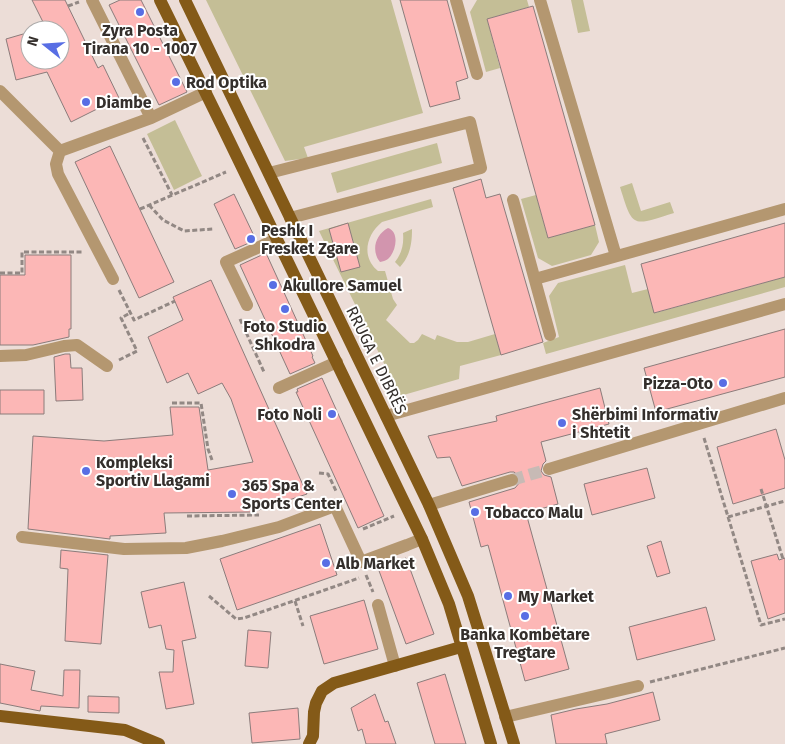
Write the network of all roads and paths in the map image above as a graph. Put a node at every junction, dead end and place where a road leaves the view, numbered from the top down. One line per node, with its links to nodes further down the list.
1 (92, 0): 9 (street)
2 (160, 0): 8 (main road)
3 (185, 0): 13 (main road, RRUGA E DIBRËS)
4 (456, 0): 6 (street)
5 (540, 0): 23 (street)
6 (477, 74)
7 (0, 91): 11 (street)
8 (206, 92): 9 (street); 21 (main road)
9 (151, 118): 11 (street)
10 (143, 138): 14 (path)
11 (60, 150): 22 (street)
12 (226, 172): 14 (path)
13 (269, 173): 19 (main road, RRUGA E DIBRËS); 19 (street)
14 (172, 195): 16 (path)
15 (513, 200): 26 (street)
16 (149, 205): 17 (path); 20 (path)
17 (140, 209)
18 (785, 209): 23 (street)
19 (290, 218): 39 (main road, RRUGA E DIBRËS)
20 (213, 228)
21 (277, 239): 29 (street); 33 (main road)
22 (99, 251): 24 (path); 25 (street)
23 (616, 256): 26 (street)
24 (0, 273)
25 (113, 279): 30 (path)
26 (535, 279): 31 (street)
27 (174, 302): 30 (path)
28 (785, 304): 39 (street)
29 (242, 309): 35 (path)
30 (130, 313): 34 (path)
31 (550, 335)
32 (0, 356): 34 (street)
33 (337, 362): 36 (street); 54 (main road)
34 (107, 366)
35 (264, 372)
36 (279, 388)
37 (785, 398): 40 (street)
38 (172, 402): 41 (path)
39 (386, 416): 46 (main road, RRUGA E DIBRËS)
40 (700, 423): 42 (street); 51 (path)
41 (212, 460)
42 (549, 469)
43 (512, 480): 46 (street)
44 (762, 489): 47 (path)
45 (785, 501): 47 (path)
46 (429, 505): 68 (main road, RRUGA E DIBRËS)
47 (767, 506): 51 (path); 55 (path)
48 (261, 515): 49 (path)
49 (187, 516)
50 (390, 517): 52 (path)
51 (728, 517): 61 (path)
52 (356, 532)
53 (22, 537): 56 (street)
54 (422, 538): 56 (street); 63 (main road)
55 (783, 559)
56 (362, 562): 57 (path)
57 (366, 575): 59 (path); 60 (path)
58 (209, 596): 59 (path)
59 (295, 601): 62 (path)
60 (378, 605): 65 (street)
61 (785, 619)
62 (303, 626)
63 (461, 647): 65 (main road); 71 (main road)
64 (785, 648): 66 (path)
65 (395, 666): 69 (main road)
66 (638, 686): 68 (street)
67 (0, 716): 70 (main road)
68 (505, 717): 72 (main road, RRUGA E DIBRËS)
69 (314, 741)
70 (159, 744)
71 (491, 744)
72 (514, 744)

